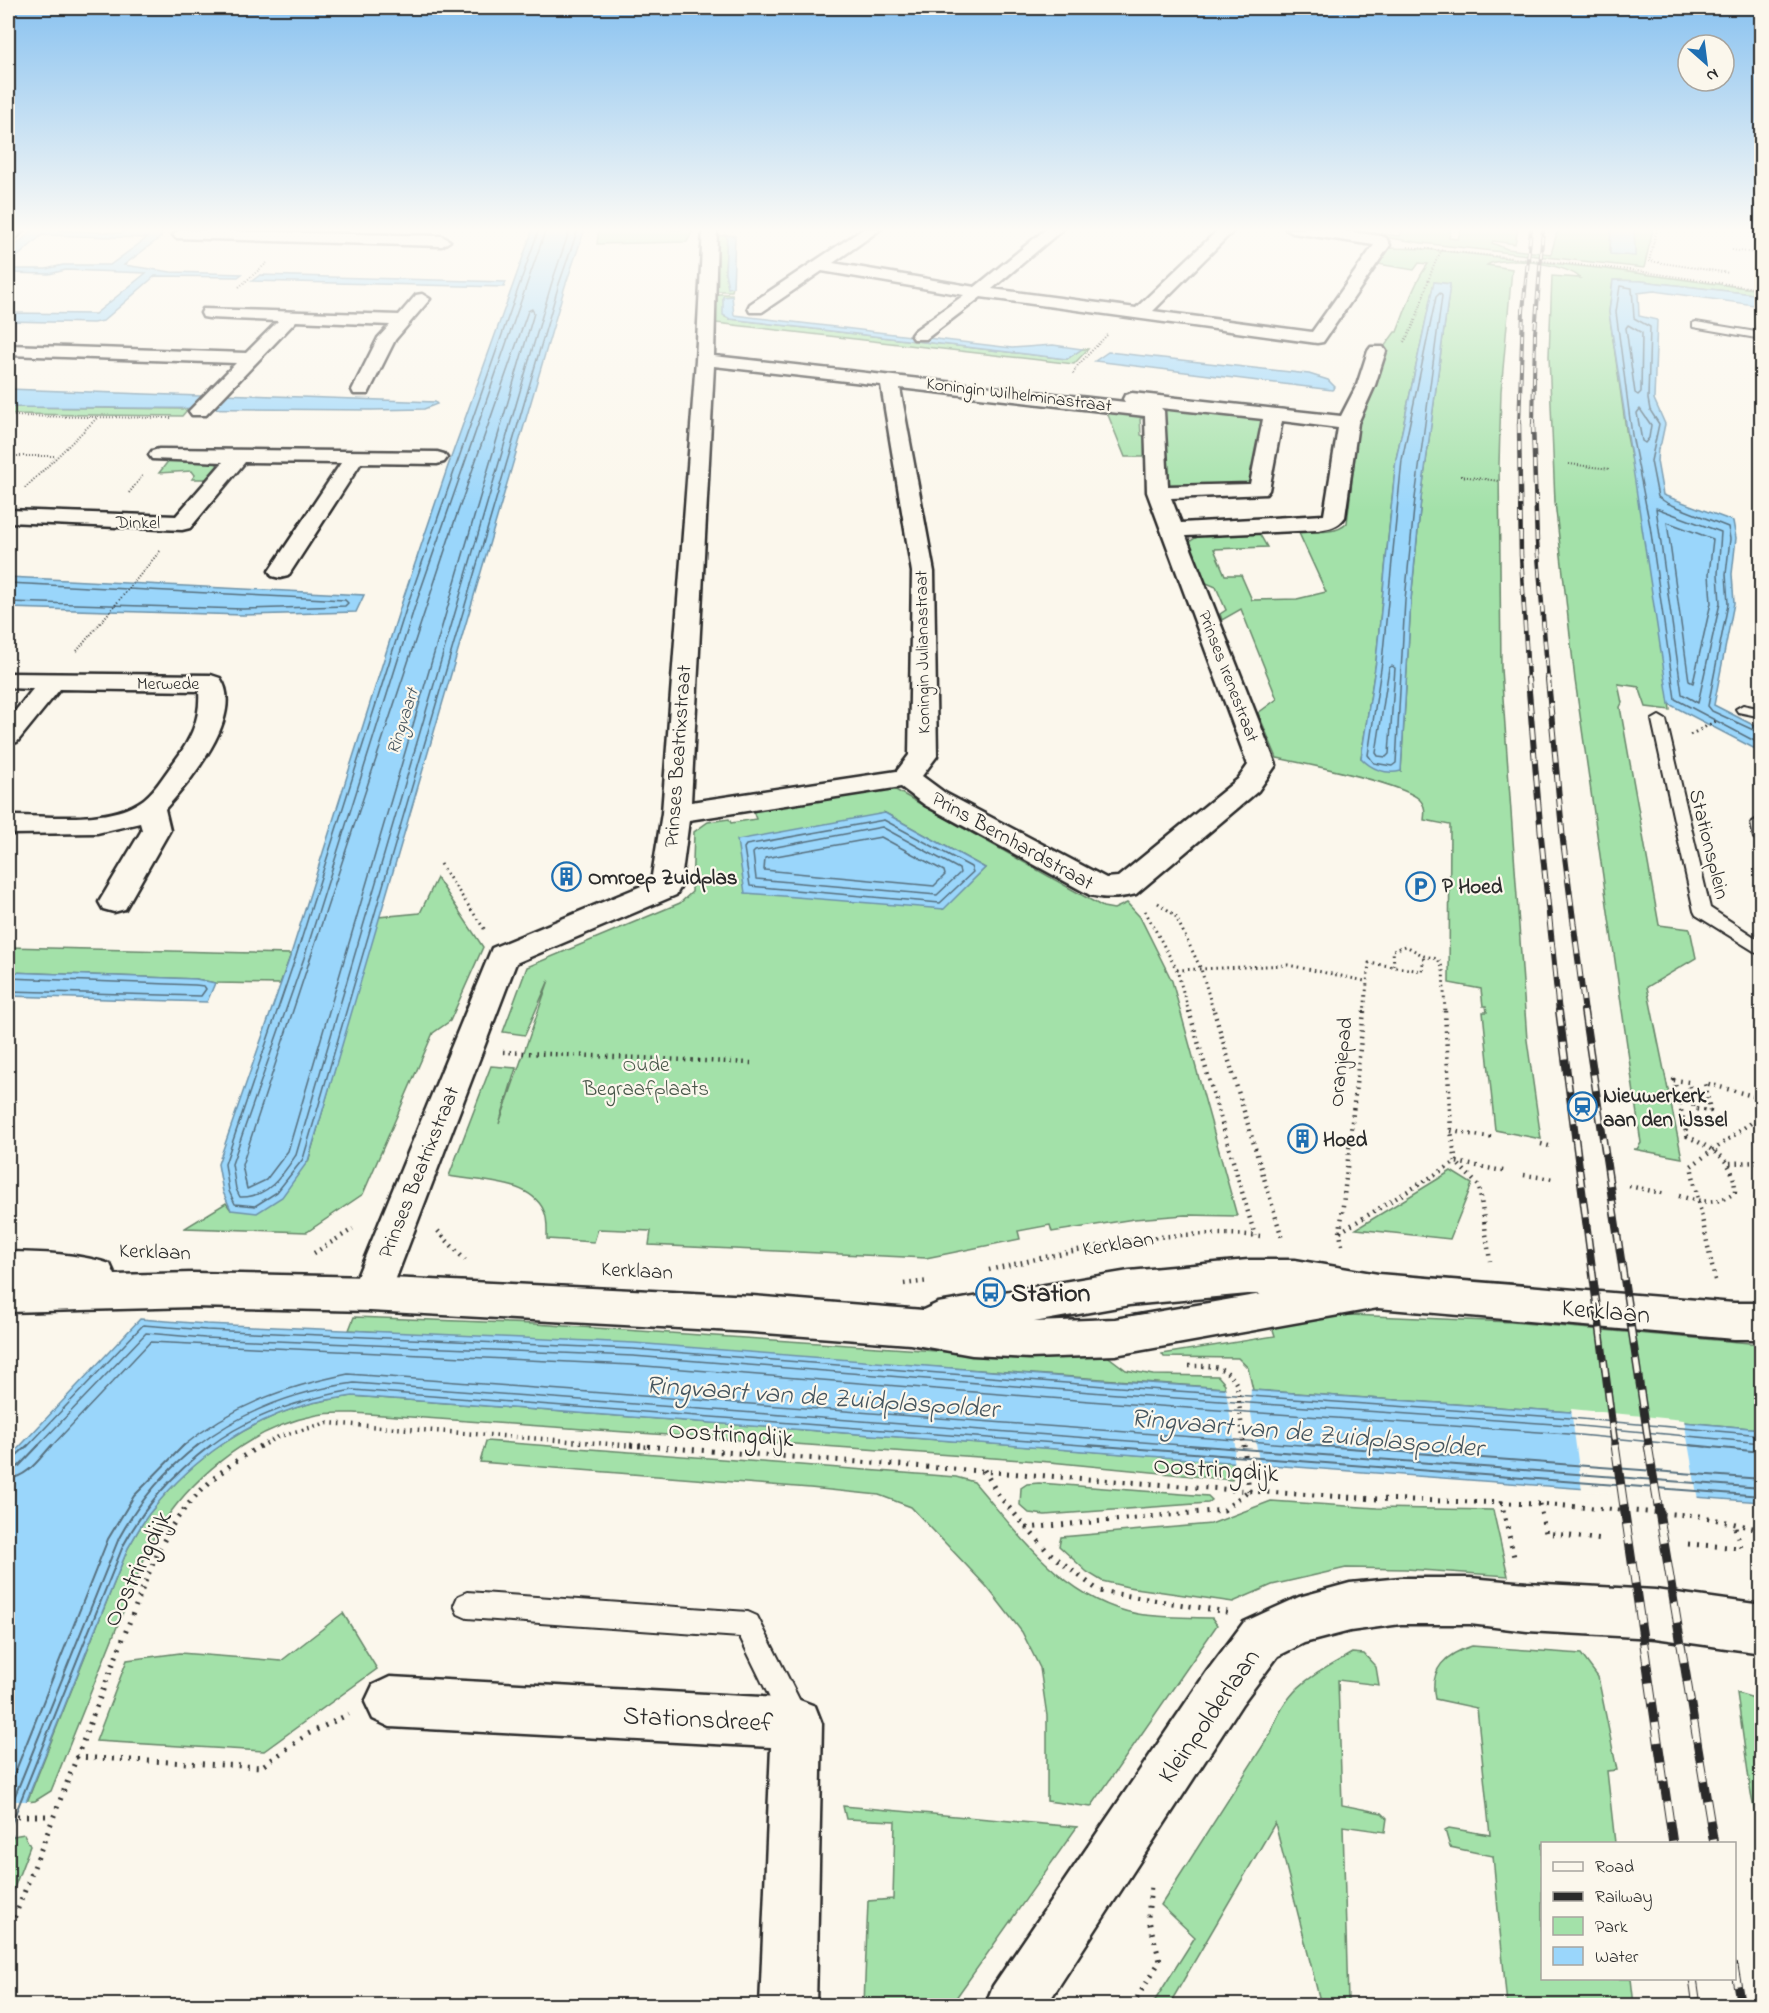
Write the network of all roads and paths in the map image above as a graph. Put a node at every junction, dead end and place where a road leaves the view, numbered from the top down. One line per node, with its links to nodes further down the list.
1 (285, 323): 14 (street)
2 (400, 323): 17 (street)
3 (706, 323): 15 (street, Prinses Beatrixstraat)
4 (936, 323): 10 (street)
5 (1120, 323): 18 (path)
6 (1200, 323): 7 (street)
7 (1328, 323)
8 (1413, 323): 13 (path)
9 (1696, 325): 11 (lane)
10 (920, 335)
11 (1761, 336)
12 (8, 350): 14 (street)
13 (1375, 354): 26 (street)
14 (249, 358): 20 (street)
15 (705, 360): 16 (street, Koningin Wilhelminastraat); 51 (street, Prinses Beatrixstraat)
16 (890, 380): 18 (street, Koningin Wilhelminastraat); 49 (street, Koningin Julianastraat)
17 (361, 390)
18 (1061, 399): 19 (street, Koningin Wilhelminastraat)
19 (1116, 405): 21 (street, Koningin Wilhelminastraat); 22 (street)
20 (199, 411)
21 (1154, 411): 38 (street, Prinses Irenestraat)
22 (1274, 414): 26 (street); 38 (street)
23 (8, 416): 24 (path)
24 (97, 417): 25 (path); 29 (path)
25 (181, 418)
26 (1348, 423): 40 (street)
27 (159, 455): 30 (street)
28 (8, 456): 29 (path)
29 (57, 456): 37 (path)
30 (238, 457): 31 (street); 39 (street, Dinkel)
31 (354, 458): 32 (street); 41 (street)
32 (437, 458)
33 (1569, 464): 34 (path)
34 (1610, 469)
35 (1461, 476): 36 (path)
36 (1499, 481)
37 (21, 491)
38 (1158, 492): 40 (street, Prinses Irenestraat)
39 (8, 516)
40 (1174, 530): 56 (street, Prinses Irenestraat)
41 (280, 571)
42 (135, 583): 44 (path)
43 (8, 681): 44 (street, Merwede)
44 (52, 682): 48 (street); 50 (street, Merwede)
45 (1743, 708): 46 (lane)
46 (1761, 713)
47 (1659, 720): 58 (lane, Stationsplein)
48 (8, 736)
49 (906, 778): 51 (street); 56 (street, Prins Bernhardstraat)
50 (150, 809): 53 (street); 57 (street)
51 (676, 813): 59 (street, Prinses Beatrixstraat)
52 (1761, 821): 54 (lane)
53 (8, 825)
54 (1761, 838)
55 (440, 864): 59 (path)
56 (1125, 887): 62 (path); 63 (path, Prins Bernhardstraat)
57 (114, 902)
58 (1761, 950)
59 (513, 952): 65 (street, Prinses Beatrixstraat)
60 (1424, 956): 61 (path); 61 (path); 69 (path)
61 (1394, 966): 64 (path)
62 (1201, 969): 63 (path); 64 (path); 88 (path)
63 (1177, 970): 86 (path, Prins Bernhardstraat)
64 (1365, 981): 85 (path, Oranjepad)
65 (466, 1049): 66 (path); 84 (street, Prinses Beatrixstraat)
66 (751, 1063)
67 (1759, 1096): 68 (path); 73 (path)
68 (1761, 1113): 73 (path)
69 (1451, 1131): 70 (path); 74 (path)
70 (1494, 1138)
71 (1541, 1144): 72 (path)
72 (1550, 1146)
73 (1713, 1150): 76 (path); 83 (path)
74 (1456, 1162): 77 (path); 85 (path); 92 (path)
75 (1761, 1162): 76 (path)
76 (1730, 1163): 83 (path)
77 (1508, 1172)
78 (1524, 1175): 79 (path)
79 (1553, 1179)
80 (1629, 1186): 81 (path)
81 (1666, 1194)
82 (1679, 1196): 83 (path)
83 (1699, 1202): 96 (path)
84 (397, 1226): 90 (path); 91 (path); 99 (street, Prinses Beatrixstraat)
85 (1340, 1233): 89 (path, Oranjepad)
86 (1255, 1236): 87 (path, Kerklaan); 94 (path, Kerklaan)
87 (1264, 1237)
88 (1273, 1238)
89 (1342, 1245)
90 (312, 1254)
91 (473, 1262)
92 (1490, 1262)
93 (8, 1269): 98 (street, Kerklaan)
94 (981, 1272)
95 (940, 1279): 97 (path)
96 (1715, 1280)
97 (899, 1284)
98 (193, 1290): 99 (street, Kerklaan); 100 (street, Kerklaan)
99 (370, 1294): 101 (street, Kerklaan)
100 (8, 1295)
101 (1761, 1321)
102 (1187, 1366): 104 (path)
103 (984, 1470): 104 (path, Oostringdijk); 108 (path); 118 (path, Oostringdijk)
104 (1249, 1491): 105 (path, Oostringdijk); 108 (path)
105 (1501, 1501): 106 (path, Oostringdijk); 110 (path)
106 (1539, 1504): 107 (path, Oostringdijk); 111 (path)
107 (1734, 1524): 109 (path, Oostringdijk); 112 (path)
108 (1027, 1528): 115 (path)
109 (1761, 1530)
110 (1509, 1539)
111 (1603, 1540)
112 (1688, 1544)
113 (467, 1605): 117 (lane)
114 (1761, 1629): 115 (street, Kleinpolderlaan)
115 (1261, 1639): 124 (street, Kleinpolderlaan)
116 (390, 1702): 117 (street, Stationsdreef); 118 (path)
117 (797, 1724): 123 (street, Stationsdreef)
118 (76, 1757): 120 (path, Oostringdijk)
119 (8, 1816): 120 (path)
120 (53, 1816): 122 (path, Oostringdijk)
121 (1151, 1881): 125 (path)
122 (8, 1934)
123 (788, 2006)
124 (1013, 2006)
125 (1132, 2006)

